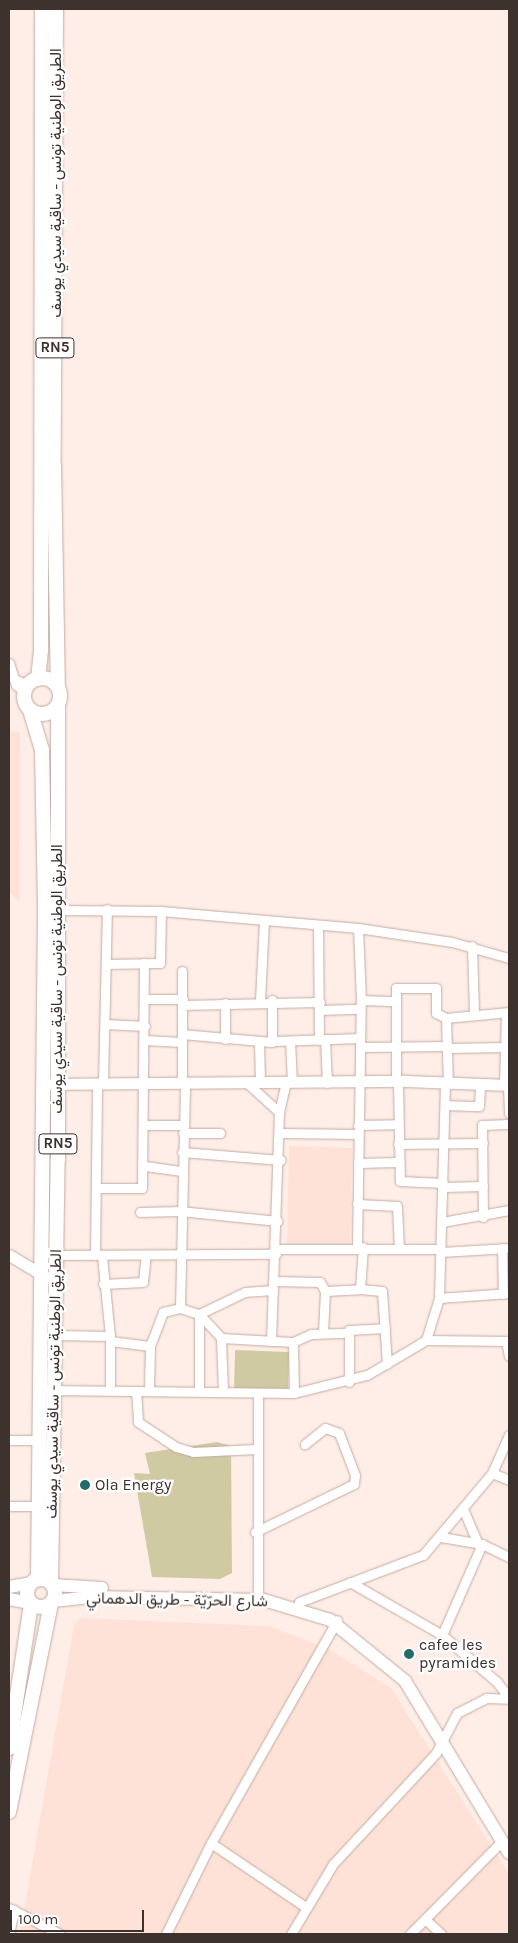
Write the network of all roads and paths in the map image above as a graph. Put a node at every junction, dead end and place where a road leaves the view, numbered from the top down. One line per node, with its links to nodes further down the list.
1 (42, 9): 5 (main road, الطريق الوطنية تونس - ساقية سيدي يوسف / RN5)
2 (56, 9): 6 (main road, الطريق الوطنية تونس - ساقية سيدي يوسف / RN5)
3 (9, 662): 4 (street)
4 (12, 678): 5 (street)
5 (30, 685): 6 (main road); 8 (main road, RN5)
6 (58, 686): 7 (main road, RN5)
7 (58, 705): 8 (main road); 10 (main road, الطريق الوطنية تونس - ساقية سيدي يوسف / RN5)
8 (30, 710): 53 (main road, الطريق الوطنية تونس - ساقية سيدي يوسف / RN5)
9 (107, 909): 10 (street); 11 (street); 18 (street)
10 (57, 910): 54 (main road, الطريق الوطنية تونس - ساقية سيدي يوسف / RN5)
11 (161, 911): 12 (street); 17 (street)
12 (264, 920): 13 (street); 21 (street)
13 (318, 926): 14 (street); 27 (street)
14 (358, 928): 15 (street); 26 (street)
15 (472, 946): 16 (street); 29 (street)
16 (509, 958)
17 (144, 963): 18 (street); 20 (street)
18 (106, 964): 31 (street)
19 (182, 971): 23 (street)
20 (145, 999): 23 (street); 32 (street)
21 (260, 1000): 22 (street); 25 (street)
22 (272, 1000): 27 (street); 37 (street)
23 (182, 1002): 25 (street); 33 (street)
24 (396, 1002): 26 (street); 30 (street); 42 (street)
25 (225, 1003): 34 (street)
26 (360, 1004): 27 (street); 40 (street)
27 (320, 1006): 36 (street)
28 (507, 1012): 29 (street); 41 (street)
29 (474, 1014): 30 (street)
30 (446, 1018): 43 (street)
31 (105, 1024): 32 (street); 47 (street)
32 (145, 1026): 35 (street)
33 (182, 1038): 34 (street); 35 (street); 49 (street)
34 (225, 1039): 39 (street)
35 (144, 1040): 48 (street)
36 (322, 1040): 38 (street); 40 (street); 52 (street)
37 (274, 1041): 38 (street); 39 (street)
38 (290, 1041): 45 (street)
39 (259, 1042): 51 (street)
40 (360, 1043): 42 (street); 46 (street)
41 (507, 1044): 43 (street); 57 (street)
42 (396, 1047): 43 (street); 44 (street)
43 (448, 1047): 55 (street)
44 (397, 1081): 46 (street); 55 (street); 61 (street)
45 (289, 1082): 51 (street); 52 (street); 59 (street)
46 (360, 1082): 52 (street); 65 (street)
47 (100, 1083): 48 (street); 54 (street); 79 (street)
48 (142, 1083): 49 (street); 63 (street)
49 (184, 1083): 50 (street); 64 (street)
50 (247, 1083): 51 (street); 59 (street)
51 (260, 1083)
52 (327, 1083)
53 (43, 1084): 54 (street); 94 (main road, الطريق الوطنية تونس - ساقية سيدي يوسف / RN5)
54 (58, 1084): 94 (main road, الطريق الوطنية تونس - ساقية سيدي يوسف / RN5)
55 (446, 1085): 56 (street); 58 (street)
56 (480, 1085): 57 (street); 58 (street)
57 (507, 1086): 60 (street)
58 (445, 1105): 68 (street)
59 (279, 1112): 66 (street)
60 (509, 1113)
61 (397, 1124): 65 (street); 70 (street)
62 (509, 1124): 69 (street)
63 (144, 1125): 64 (street); 75 (street)
64 (183, 1129): 67 (street); 71 (street)
65 (358, 1130): 66 (street); 74 (street)
66 (281, 1133): 72 (street)
67 (220, 1134)
68 (444, 1142): 69 (street); 70 (street); 77 (street)
69 (482, 1143): 78 (street)
70 (398, 1144): 73 (street)
71 (182, 1152): 72 (street); 76 (street)
72 (281, 1160): 85 (street)
73 (398, 1162): 74 (street); 77 (street)
74 (358, 1164): 80 (street)
75 (145, 1166): 76 (street); 79 (street)
76 (182, 1170): 82 (street)
77 (443, 1185): 78 (street); 86 (street)
78 (483, 1186): 84 (street)
79 (96, 1188): 95 (street)
80 (357, 1204): 87 (street); 88 (street)
81 (509, 1210): 84 (street)
82 (180, 1211): 83 (street); 85 (street); 92 (street)
83 (140, 1212)
84 (482, 1217): 86 (street)
85 (277, 1222): 91 (street)
86 (442, 1222): 90 (street)
87 (360, 1247): 88 (street); 91 (street); 101 (street)
88 (399, 1248): 90 (street)
89 (506, 1248): 90 (street); 103 (street)
90 (441, 1250): 104 (street)
91 (276, 1251): 92 (street); 100 (street)
92 (180, 1253): 96 (street); 105 (street)
93 (9, 1255): 97 (street)
94 (49, 1255): 95 (street); 97 (main road, الطريق الوطنية تونس - ساقية سيدي يوسف / RN5); 98 (main road, الطريق الوطنية تونس - ساقية سيدي يوسف / RN5)
95 (98, 1255): 96 (street); 99 (street)
96 (146, 1256): 99 (street)
97 (41, 1274): 98 (street); 121 (main road, الطريق الوطنية تونس - ساقية سيدي يوسف / RN5)
98 (55, 1281): 110 (main road, الطريق الوطنية تونس - ساقية سيدي يوسف / RN5)
99 (103, 1284): 111 (street)
100 (274, 1286): 102 (street); 106 (street); 114 (street)
101 (360, 1289): 102 (street); 107 (street)
102 (325, 1291): 108 (street)
103 (506, 1293): 104 (street)
104 (438, 1298): 113 (street)
105 (180, 1308): 106 (street); 117 (street)
106 (199, 1314): 112 (street); 126 (street)
107 (385, 1328): 109 (street); 119 (street)
108 (323, 1333): 109 (street); 116 (street)
109 (347, 1334): 120 (street)
110 (54, 1335): 111 (street); 122 (main road, الطريق الوطنية تونس - ساقية سيدي يوسف / RN5)
111 (110, 1338): 117 (street); 123 (street)
112 (221, 1338): 114 (street); 127 (street)
113 (426, 1340): 115 (street); 119 (street)
114 (271, 1341): 116 (street)
115 (508, 1341): 118 (street)
116 (293, 1342): 129 (street)
117 (150, 1346): 124 (street)
118 (509, 1356)
119 (387, 1364): 120 (street)
120 (349, 1382): 129 (street)
121 (39, 1390): 122 (street); 132 (main road, الطريق الوطنية تونس - ساقية سيدي يوسف / RN5)
122 (53, 1390): 123 (street); 144 (main road, الطريق الوطنية تونس - ساقية سيدي يوسف / RN5)
123 (110, 1390): 125 (street)
124 (149, 1390): 125 (street); 126 (street)
125 (136, 1391): 134 (street)
126 (199, 1391): 127 (street)
127 (223, 1391): 128 (street)
128 (258, 1393): 129 (street); 134 (street)
129 (294, 1393)
130 (509, 1435): 135 (street)
131 (9, 1440): 132 (street)
132 (38, 1440): 138 (main road, الطريق الوطنية تونس - ساقية سيدي يوسف / RN5)
133 (305, 1444): 140 (street)
134 (256, 1449): 140 (street)
135 (492, 1473): 136 (street); 139 (street)
136 (509, 1480)
137 (9, 1506): 138 (street)
138 (38, 1506): 144 (main road, الطريق الوطنية تونس - ساقية سيدي يوسف / RN5)
139 (464, 1511): 141 (street); 142 (street)
140 (255, 1532): 147 (street)
141 (441, 1537): 142 (street); 145 (street)
142 (480, 1544): 143 (street); 153 (street)
143 (509, 1557)
144 (43, 1582): 146 (main road, شارع الحرّيّة - طريق الدهماني); 147 (main road, شارع الحرّيّة - طريق الدهماني); 150 (main road); 151 (main road)
145 (350, 1582): 149 (street); 153 (street)
146 (9, 1588)
147 (257, 1597): 149 (main road, شارع الحرّيّة - طريق الدهماني); 150 (main road, شارع الحرّيّة - طريق الدهماني); 152 (main road, شارع الحرّيّة - طريق الدهماني)
148 (9, 1599): 151 (main road)
149 (299, 1602): 152 (main road, شارع الحرّيّة - طريق الدهماني)
150 (52, 1603): 151 (main road); 157 (main road)
151 (31, 1604): 156 (main road)
152 (336, 1622): 155 (main road, شارع الحرّيّة - طريق الدهماني); 159 (street)
153 (442, 1635): 154 (street)
154 (509, 1699): 155 (street)
155 (444, 1733): 158 (main road, شارع الحرّيّة - طريق الدهماني); 161 (street)
156 (9, 1748)
157 (9, 1812)
158 (506, 1839): 160 (main road, شارع الحرّيّة - طريق الدهماني); 163 (street)
159 (211, 1843): 161 (street); 166 (street)
160 (509, 1853)
161 (304, 1906): 167 (street)
162 (11, 1909): 164 (street); 165 (street)
163 (425, 1920): 168 (street); 169 (street)
164 (9, 1934)
165 (60, 1934)
166 (166, 1934)
167 (291, 1934)
168 (410, 1934)
169 (441, 1934)

